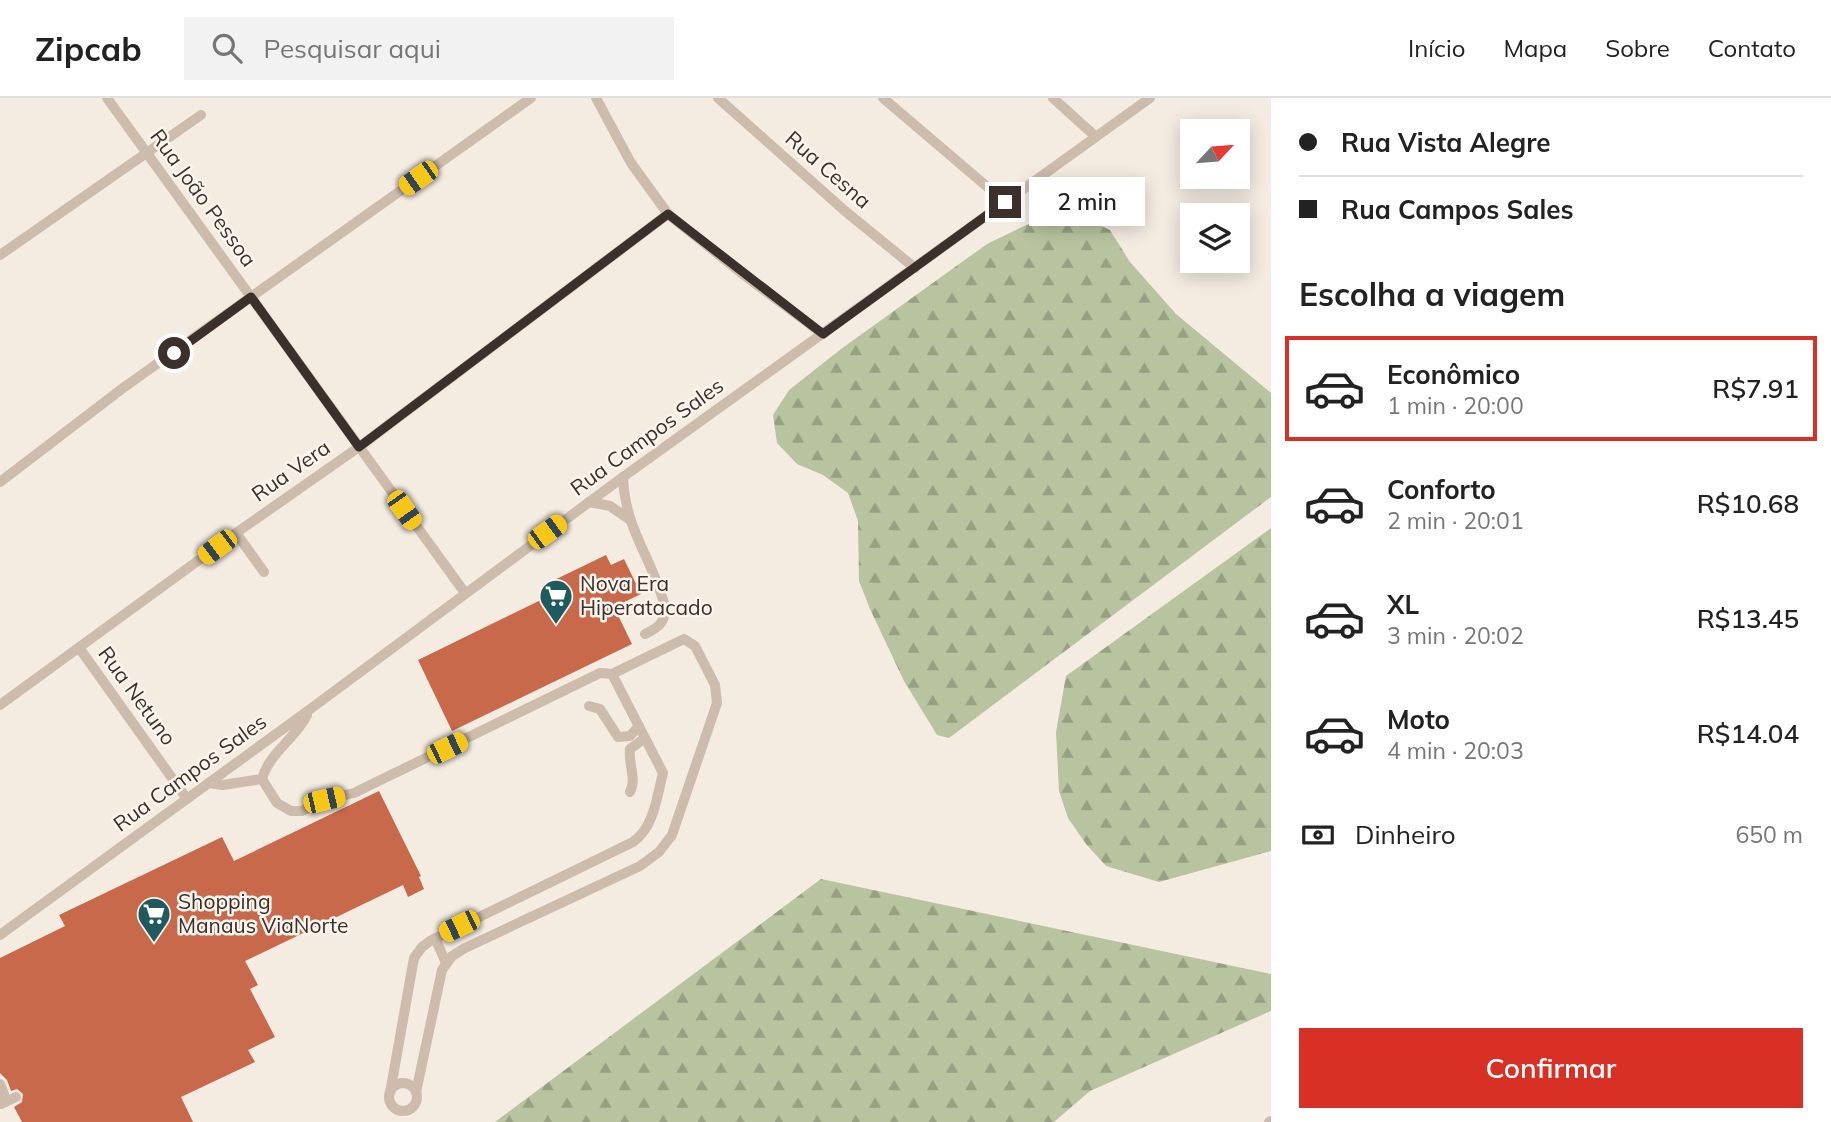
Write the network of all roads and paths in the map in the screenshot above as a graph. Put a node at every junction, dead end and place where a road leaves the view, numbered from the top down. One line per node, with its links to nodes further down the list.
1 (107, 98): 10 (street, Rua João Pessoa)
2 (531, 98): 15 (street)
3 (596, 98): 12 (street)
4 (718, 98): 14 (street, Rua Cesna)
5 (883, 98): 11 (street)
6 (1053, 98): 9 (street)
7 (1150, 98): 9 (street, Rua Campos Sales)
8 (201, 115): 10 (street)
9 (1095, 136): 11 (street, Rua Campos Sales)
10 (146, 153): 13 (street); 15 (street, Rua João Pessoa)
11 (1005, 202): 14 (street, Rua Campos Sales)
12 (668, 214): 16 (street); 17 (street, Rua Vera)
13 (0, 255)
14 (915, 268): 16 (street, Rua Campos Sales)
15 (251, 297): 17 (street, Rua João Pessoa); 19 (street)
16 (823, 334): 18 (street, Rua Campos Sales)
17 (359, 447): 22 (street, Rua Vera); 24 (street, Rua João Pessoa)
18 (623, 477): 20 (street, Rua Campos Sales); 21 (street)
19 (0, 482)
20 (589, 502): 21 (street); 24 (street, Rua Campos Sales)
21 (629, 519): 25 (street)
22 (236, 533): 23 (street); 26 (street, Rua Vera)
23 (264, 572)
24 (465, 593): 30 (street, Rua Campos Sales)
25 (645, 634)
26 (80, 649): 28 (street, Rua Vera); 36 (street, Rua Netuno)
27 (612, 674): 31 (street); 33 (street); 39 (street)
28 (0, 705)
29 (589, 706): 31 (street)
30 (309, 710): 33 (street); 34 (street, Rua Campos Sales)
31 (639, 726): 32 (street)
32 (645, 738): 35 (street); 38 (street)
33 (262, 779): 34 (street)
34 (209, 783): 36 (street, Rua Campos Sales)
35 (630, 792)
36 (187, 799): 37 (street, Rua Campos Sales)
37 (0, 935)
38 (435, 938): 39 (street); 41 (street)
39 (446, 963): 43 (street)
40 (0, 1084): 42 (street)
41 (390, 1093): 43 (street); 44 (street)
42 (16, 1097)
43 (416, 1097): 44 (street); 46 (street)
44 (397, 1109): 45 (street)
45 (400, 1122)
46 (412, 1122)

